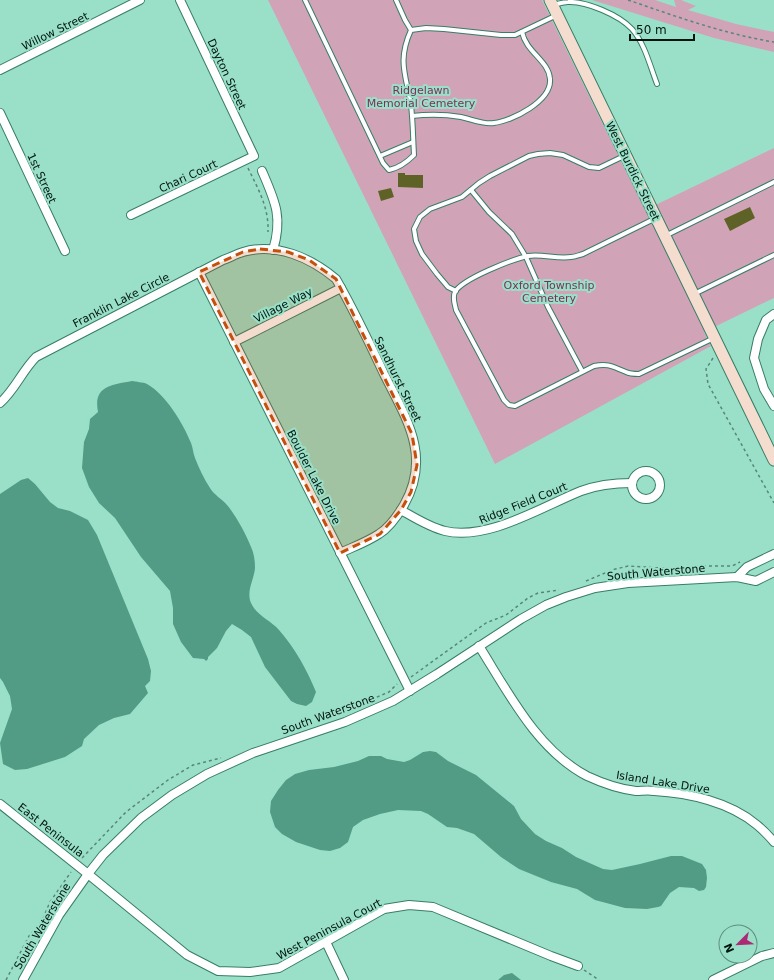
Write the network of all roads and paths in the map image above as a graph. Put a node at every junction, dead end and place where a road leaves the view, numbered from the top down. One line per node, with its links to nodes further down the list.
1 (140, 0): 10 (street, Willow Street)
2 (180, 0): 15 (street, Dayton Street)
3 (305, 0): 16 (lane)
4 (396, 0): 7 (lane)
5 (628, 0): 9 (path)
6 (553, 7): 8 (lane); 11 (lane); 17 (street, West Burdick Street)
7 (411, 30): 8 (lane); 13 (lane)
8 (522, 32): 13 (lane)
9 (774, 42)
10 (0, 70)
11 (657, 84)
12 (0, 114): 27 (street, 1st Street)
13 (412, 116): 14 (lane)
14 (413, 142): 16 (lane); 16 (lane)
15 (254, 156): 18 (street, Chari Court)
16 (380, 156)
17 (626, 156): 21 (lane); 23 (street, West Burdick Street)
18 (244, 161): 22 (street, Chari Court); 24 (path)
19 (262, 171): 26 (street)
20 (774, 182): 25 (lane)
21 (471, 190): 29 (lane); 32 (lane)
22 (131, 215)
23 (656, 217): 25 (street, West Burdick Street); 29 (lane)
24 (268, 233)
25 (665, 236): 33 (street, West Burdick Street)
26 (273, 250): 30 (street, Franklin Lake Circle); 31 (street, Sandhurst Street)
27 (65, 251)
28 (774, 255): 33 (lane)
29 (526, 257): 32 (lane); 38 (lane)
30 (199, 272): 36 (street, Boulder Lake Drive); 39 (street, Franklin Lake Circle)
31 (341, 288): 36 (street, Village Way); 44 (street, Sandhurst Street)
32 (456, 291): 38 (lane)
33 (693, 294): 35 (street, West Burdick Street)
34 (774, 314): 40 (street)
35 (716, 340): 38 (lane); 41 (street, West Burdick Street)
36 (234, 342): 45 (street, Boulder Lake Drive)
37 (713, 358): 43 (path)
38 (582, 371)
39 (0, 403)
40 (774, 406)
41 (774, 460)
42 (632, 483): 44 (street, Ridge Field Court)
43 (774, 503)
44 (401, 510): 45 (street, Sandhurst Street)
45 (340, 553): 50 (street, Boulder Lake Drive)
46 (774, 554): 48 (street)
47 (774, 572): 48 (street, South Waterstone)
48 (737, 577): 49 (street, South Waterstone)
49 (479, 646): 50 (street, South Waterstone); 52 (street, Island Lake Drive)
50 (410, 691): 53 (street, South Waterstone)
51 (0, 804): 53 (street, East Peninsula)
52 (774, 842)
53 (88, 874): 54 (street, West Peninsula Court); 57 (street, South Waterstone)
54 (326, 942): 56 (street, West Peninsula Court); 58 (street)
55 (774, 953): 60 (street)
56 (578, 966): 59 (path)
57 (23, 980)
58 (344, 980)
59 (599, 980)
60 (713, 980)

